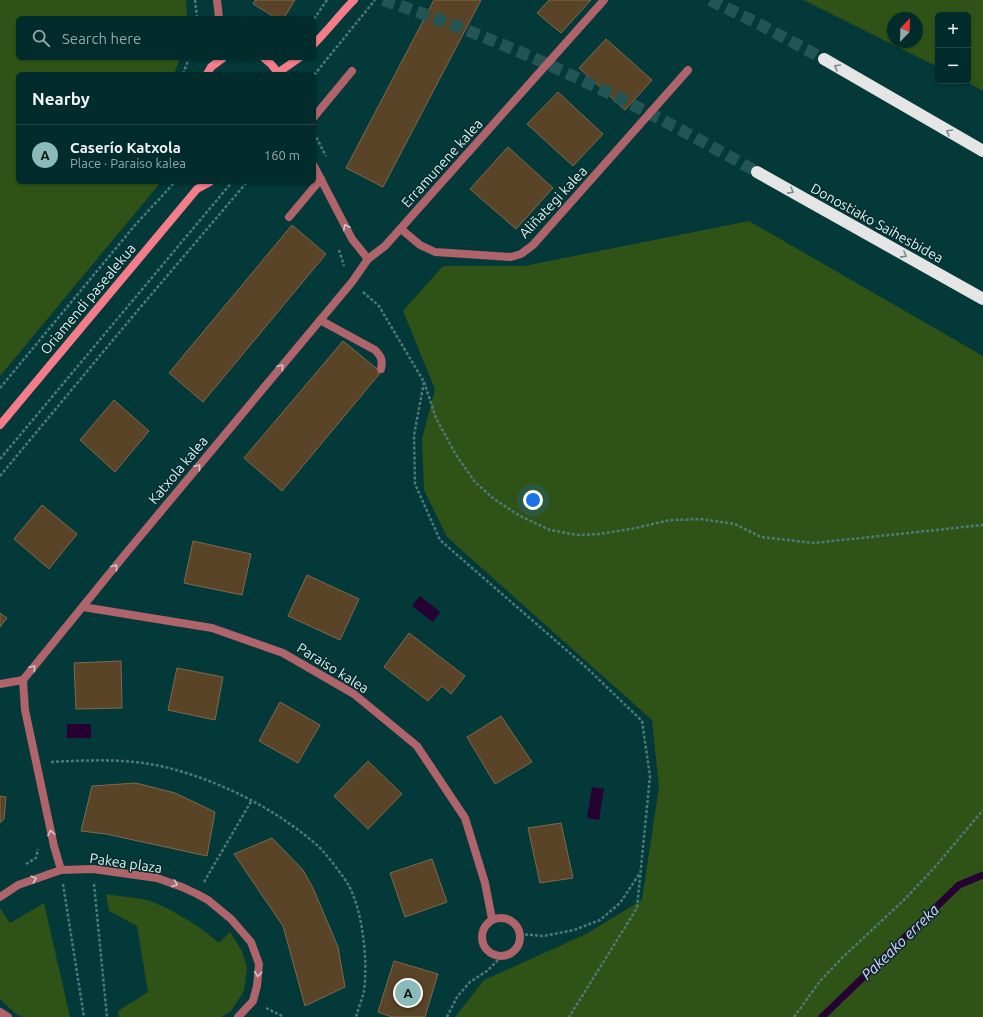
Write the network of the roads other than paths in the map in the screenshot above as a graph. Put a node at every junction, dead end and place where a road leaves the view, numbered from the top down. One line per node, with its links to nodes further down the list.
1 (217, 0): 6 (street)
2 (348, 0): 5 (street)
3 (354, 0): 5 (street)
4 (604, 0): 25 (street, Erramunene kalea)
5 (344, 10): 7 (street)
6 (219, 16)
7 (316, 42)
8 (824, 59): 19 (highway, one-way to 8)
9 (213, 60): 13 (street)
10 (221, 60): 13 (street)
11 (266, 60): 16 (street)
12 (295, 60): 17 (street)
13 (209, 70)
14 (688, 70): 25 (street, Aliñategi kalea)
15 (352, 71): 18 (street)
16 (278, 72)
17 (280, 72)
18 (316, 115)
19 (983, 151)
20 (316, 170): 22 (street)
21 (757, 172): 27 (highway, Donostiako Saihesbidea, one-way to 27)
22 (321, 179): 24 (street); 26 (street, one-way to 22)
23 (197, 186): 30 (street, Oriamendi pasealekua)
24 (289, 216)
25 (400, 229): 26 (street, Erramunene kalea)
26 (368, 259): 28 (street, Katxola kalea)
27 (983, 299)
28 (320, 320): 29 (street); 31 (street, Katxola kalea, one-way to 28)
29 (382, 369)
30 (2, 421)
31 (83, 607): 32 (street, Katxola kalea, one-way to 31); 36 (street, Paraiso kalea)
32 (23, 680): 33 (street); 34 (street, one-way to 32)
33 (0, 684)
34 (61, 870): 35 (street, Pakea plaza, one-way to 34); 39 (street, Pakea plaza, one-way to 39)
35 (0, 897)
36 (492, 919): 36 (street)
37 (0, 1012): 38 (street)
38 (8, 1017)
39 (238, 1017)

